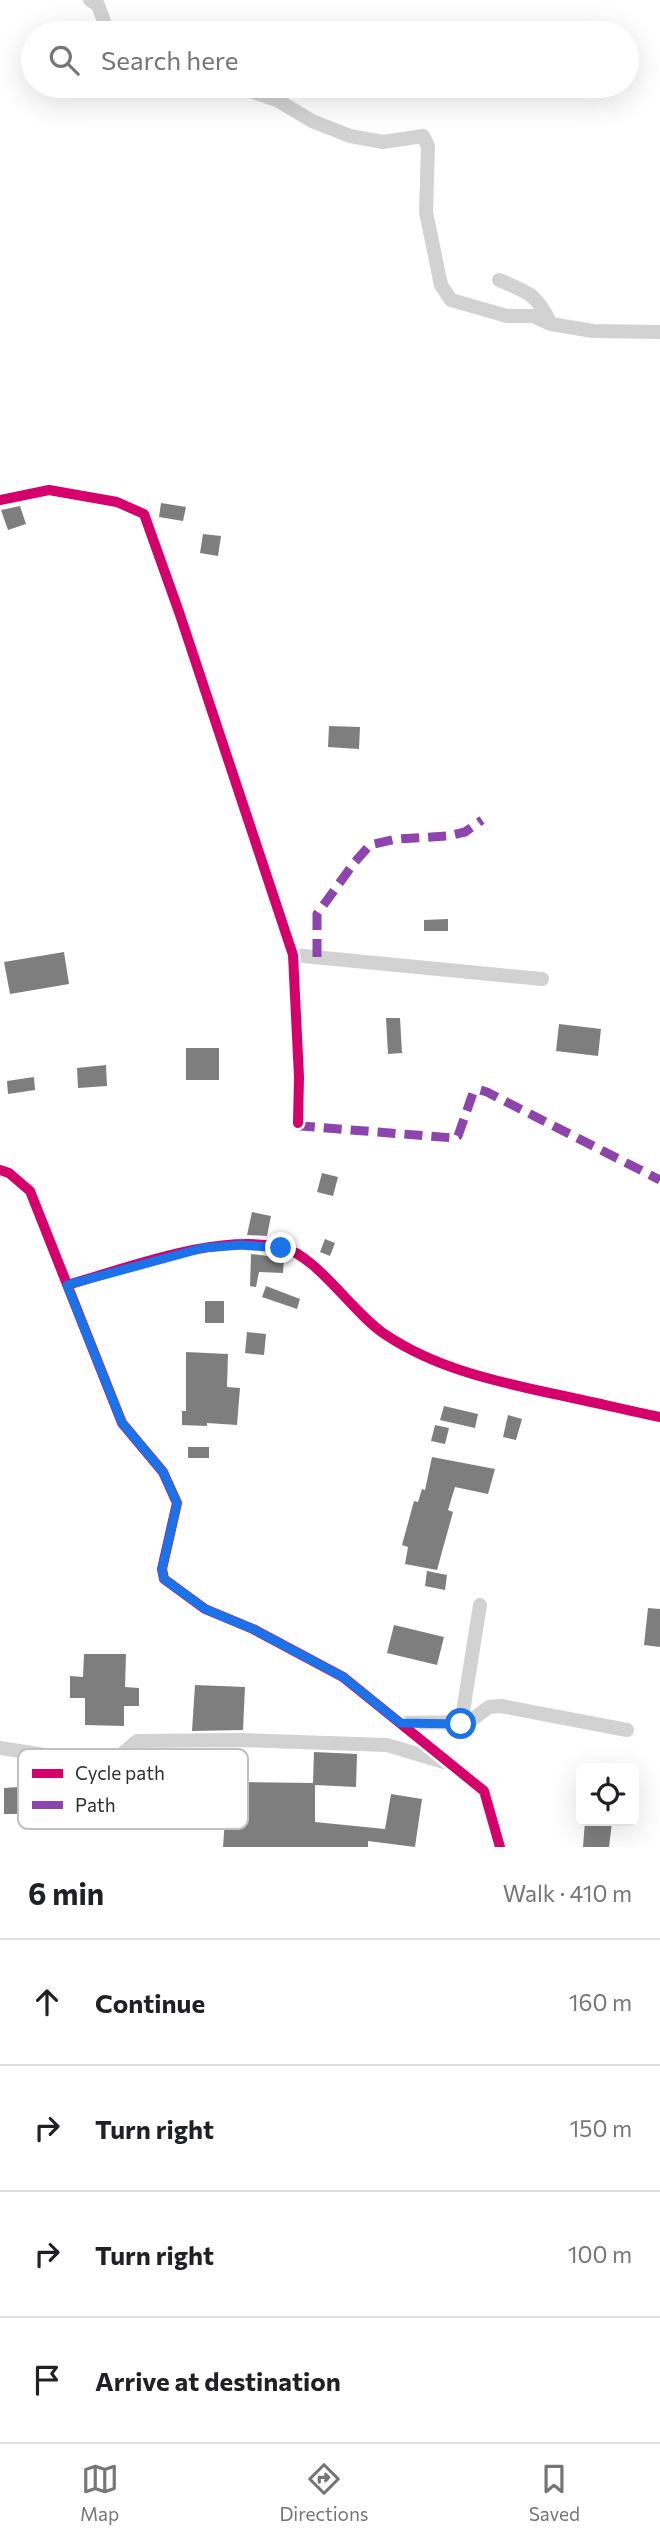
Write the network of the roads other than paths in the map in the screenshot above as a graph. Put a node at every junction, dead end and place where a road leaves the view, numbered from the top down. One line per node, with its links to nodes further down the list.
1 (90, 0): 2 (street)
2 (104, 21)
3 (271, 98): 5 (street)
4 (499, 280): 5 (street)
5 (551, 324): 6 (street)
6 (660, 332)
7 (0, 499): 8 (street)
8 (293, 955): 9 (street); 10 (street)
9 (542, 979)
10 (298, 1123)
11 (0, 1170): 12 (street)
12 (67, 1285): 13 (street); 15 (street)
13 (660, 1417)
14 (480, 1605): 16 (street)
15 (400, 1723): 16 (street); 21 (street)
16 (461, 1724): 17 (street)
17 (627, 1730)
18 (0, 1748): 20 (street)
19 (128, 1749): 21 (street)
20 (18, 1751)
21 (451, 1765): 22 (street)
22 (500, 1847)

